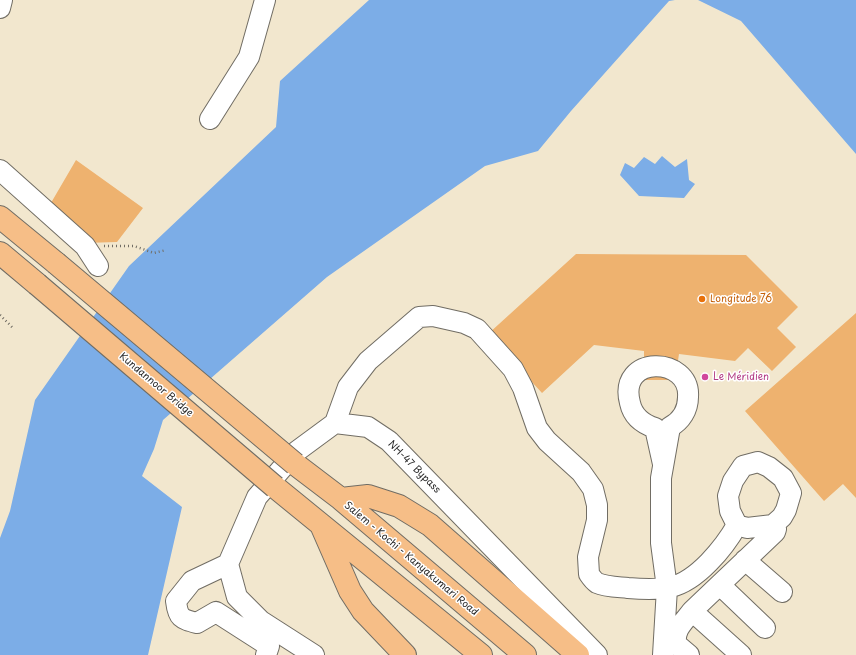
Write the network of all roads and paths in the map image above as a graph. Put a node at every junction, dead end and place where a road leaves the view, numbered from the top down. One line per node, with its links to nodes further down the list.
1 (2, 0): 3 (street)
2 (265, 0): 4 (street)
3 (0, 8)
4 (210, 119)
5 (0, 170): 7 (street)
6 (0, 217): 15 (highway, Salem - Kochi - Kanyakumari Road, bridge)
7 (85, 246): 8 (path); 10 (street)
8 (166, 250)
9 (0, 253): 16 (highway, Kundannoor Bridge, bridge)
10 (98, 266)
11 (0, 315): 12 (path)
12 (13, 328)
13 (335, 423): 20 (street); 22 (street); 32 (street, NH-47 Bypass)
14 (663, 464): 14 (street); 22 (street)
15 (341, 499): 30 (highway, Salem - Kochi - Kanyakumari Road); 31 (highway)
16 (320, 523): 28 (highway); 29 (highway)
17 (737, 525): 18 (street); 18 (street); 22 (street)
18 (773, 525): 19 (street)
19 (745, 560): 21 (street); 23 (street)
20 (228, 564): 26 (street); 27 (street)
21 (720, 584): 24 (street); 25 (street)
22 (667, 588): 33 (street)
23 (782, 592)
24 (692, 611): 34 (street); 35 (street)
25 (765, 628)
26 (272, 652)
27 (314, 655)
28 (405, 655)
29 (481, 655)
30 (525, 655)
31 (578, 655)
32 (597, 655)
33 (663, 655)
34 (689, 655)
35 (741, 655)

